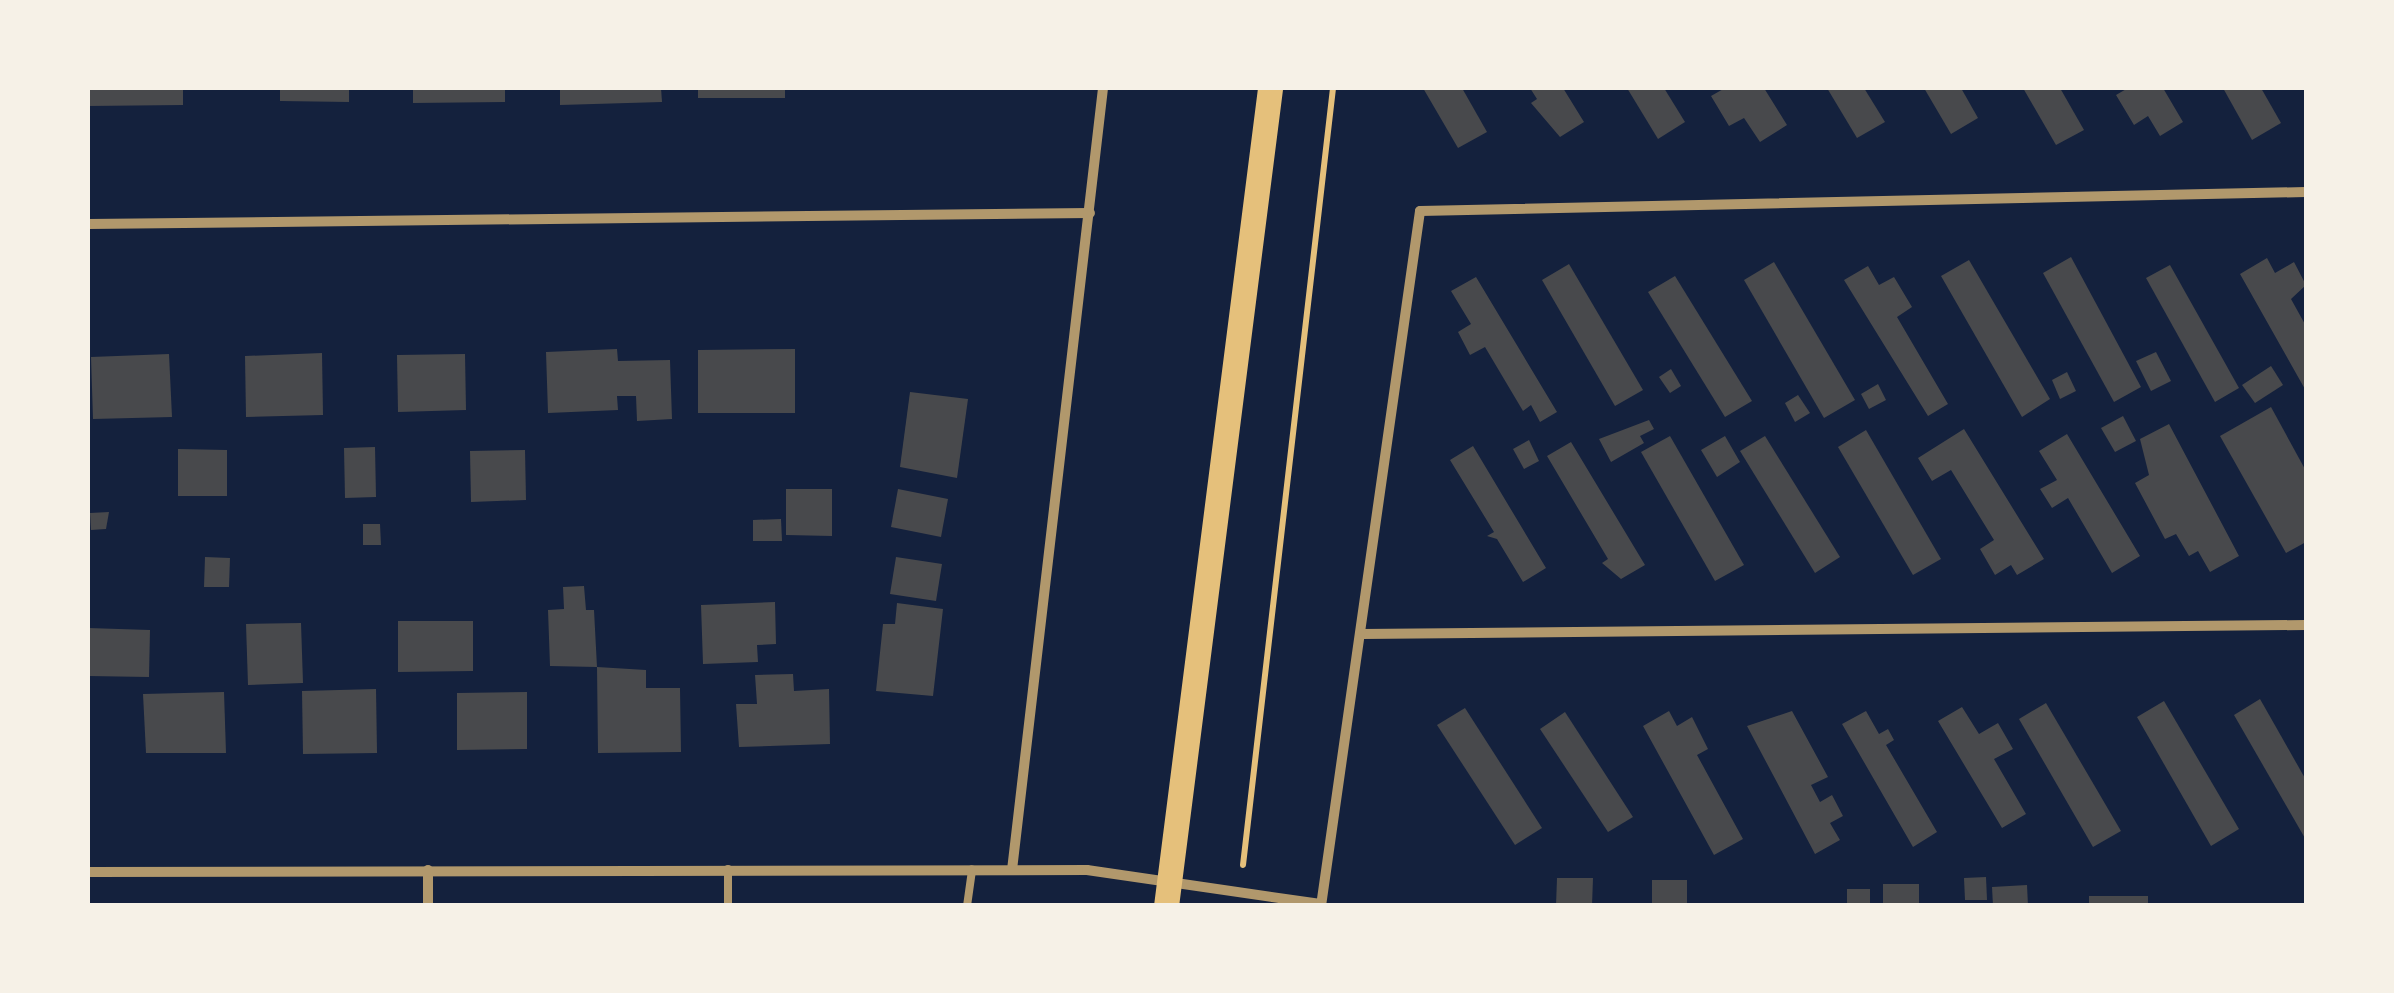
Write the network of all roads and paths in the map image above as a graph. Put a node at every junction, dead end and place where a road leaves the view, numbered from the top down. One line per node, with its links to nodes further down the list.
1 (1103, 88): 5 (street)
2 (1270, 88): 14 (main road)
3 (1333, 88): 15 (path)
4 (2306, 192): 8 (street)
5 (1090, 212): 6 (street); 12 (street)
6 (88, 224)
7 (2306, 624): 8 (street)
8 (1362, 634): 16 (street)
9 (728, 869): 10 (street); 11 (street); 18 (lane)
10 (972, 869): 12 (street); 19 (lane)
11 (428, 870): 13 (street); 17 (street)
12 (1012, 870): 14 (street)
13 (88, 872)
14 (1167, 894): 15 (street)
15 (1239, 894): 16 (street)
16 (1321, 904)
17 (428, 906)
18 (728, 906)
19 (967, 906)

